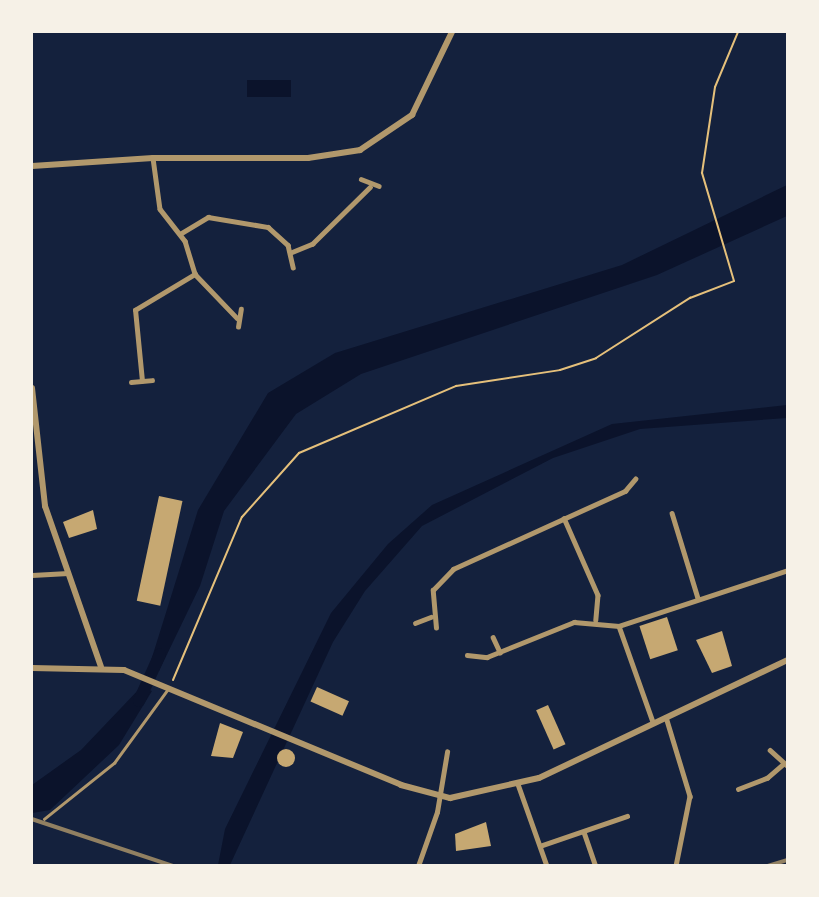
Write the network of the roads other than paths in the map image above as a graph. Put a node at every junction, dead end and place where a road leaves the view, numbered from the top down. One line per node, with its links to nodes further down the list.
1 (452, 32): 2 (street)
2 (153, 158): 3 (street); 7 (street)
3 (32, 166)
4 (360, 179): 6 (street)
5 (379, 186): 6 (street)
6 (370, 187): 8 (street)
7 (180, 234): 8 (street); 10 (street)
8 (292, 252): 9 (street)
9 (293, 267)
10 (195, 274): 12 (street); 15 (street)
11 (242, 309): 12 (street)
12 (237, 318): 13 (street)
13 (238, 327)
14 (152, 380): 15 (street)
15 (142, 381): 16 (street)
16 (131, 382)
17 (32, 388): 22 (street)
18 (635, 478): 20 (street)
19 (672, 513): 24 (street)
20 (564, 518): 25 (street); 26 (street)
21 (788, 570): 24 (street)
22 (68, 573): 23 (street); 34 (street)
23 (32, 575)
24 (698, 598): 28 (street)
25 (432, 617): 27 (street); 29 (street)
26 (596, 620): 28 (street); 31 (street)
27 (415, 623)
28 (619, 626): 38 (street)
29 (436, 628)
30 (493, 636): 31 (street)
31 (500, 652): 32 (street)
32 (467, 655)
33 (788, 660): 37 (street)
34 (101, 667): 35 (street); 36 (street)
35 (32, 668)
36 (169, 687): 44 (street); 46 (lane)
37 (666, 717): 38 (street); 52 (street)
38 (653, 722): 42 (street)
39 (771, 750): 41 (street)
40 (447, 752): 44 (street)
41 (785, 765): 43 (street)
42 (518, 784): 44 (street); 48 (street)
43 (738, 789)
44 (439, 797): 49 (street)
45 (627, 816): 47 (street)
46 (44, 819)
47 (584, 832): 48 (street); 51 (street)
48 (540, 846): 50 (street)
49 (418, 866)
50 (547, 866)
51 (596, 866)
52 (676, 866)

